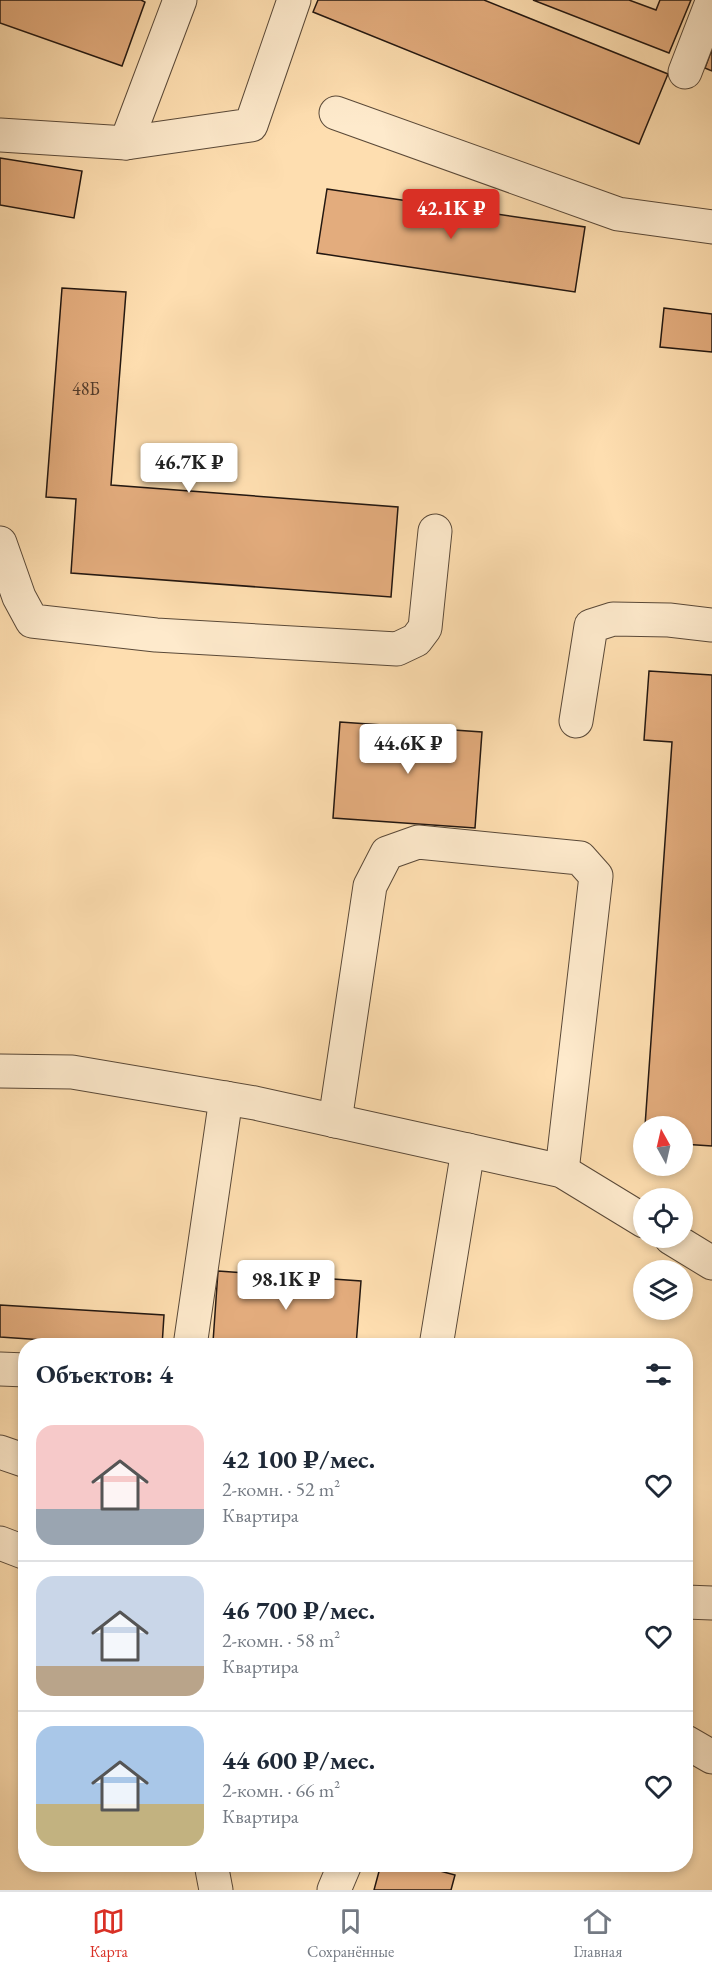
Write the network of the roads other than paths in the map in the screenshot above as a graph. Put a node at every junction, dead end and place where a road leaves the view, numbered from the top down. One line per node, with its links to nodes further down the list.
1 (180, 0): 7 (street)
2 (294, 0): 7 (street)
3 (712, 2): 4 (street)
4 (685, 72)
5 (336, 113): 8 (street)
6 (0, 135): 7 (street)
7 (126, 143)
8 (712, 226)
9 (435, 531): 10 (street)
10 (0, 543)
11 (712, 625): 12 (street)
12 (576, 721)
13 (0, 1071): 14 (street)
14 (226, 1098): 15 (street); 21 (street)
15 (335, 1121): 16 (street); 17 (street)
16 (468, 1150): 17 (street); 22 (street)
17 (562, 1171): 18 (street)
18 (633, 1214)
19 (687, 1248): 20 (street)
20 (712, 1263)
21 (191, 1338)
22 (437, 1338)
23 (0, 1369): 24 (street)
24 (18, 1370)
25 (0, 1452): 26 (street)
26 (18, 1458)
27 (0, 1543): 28 (street)
28 (18, 1550)
29 (693, 1602): 30 (street)
30 (712, 1603)
31 (693, 1746): 32 (street)
32 (712, 1757)
33 (213, 1872): 35 (street)
34 (342, 1872): 36 (street)
35 (216, 1890)
36 (334, 1890)

